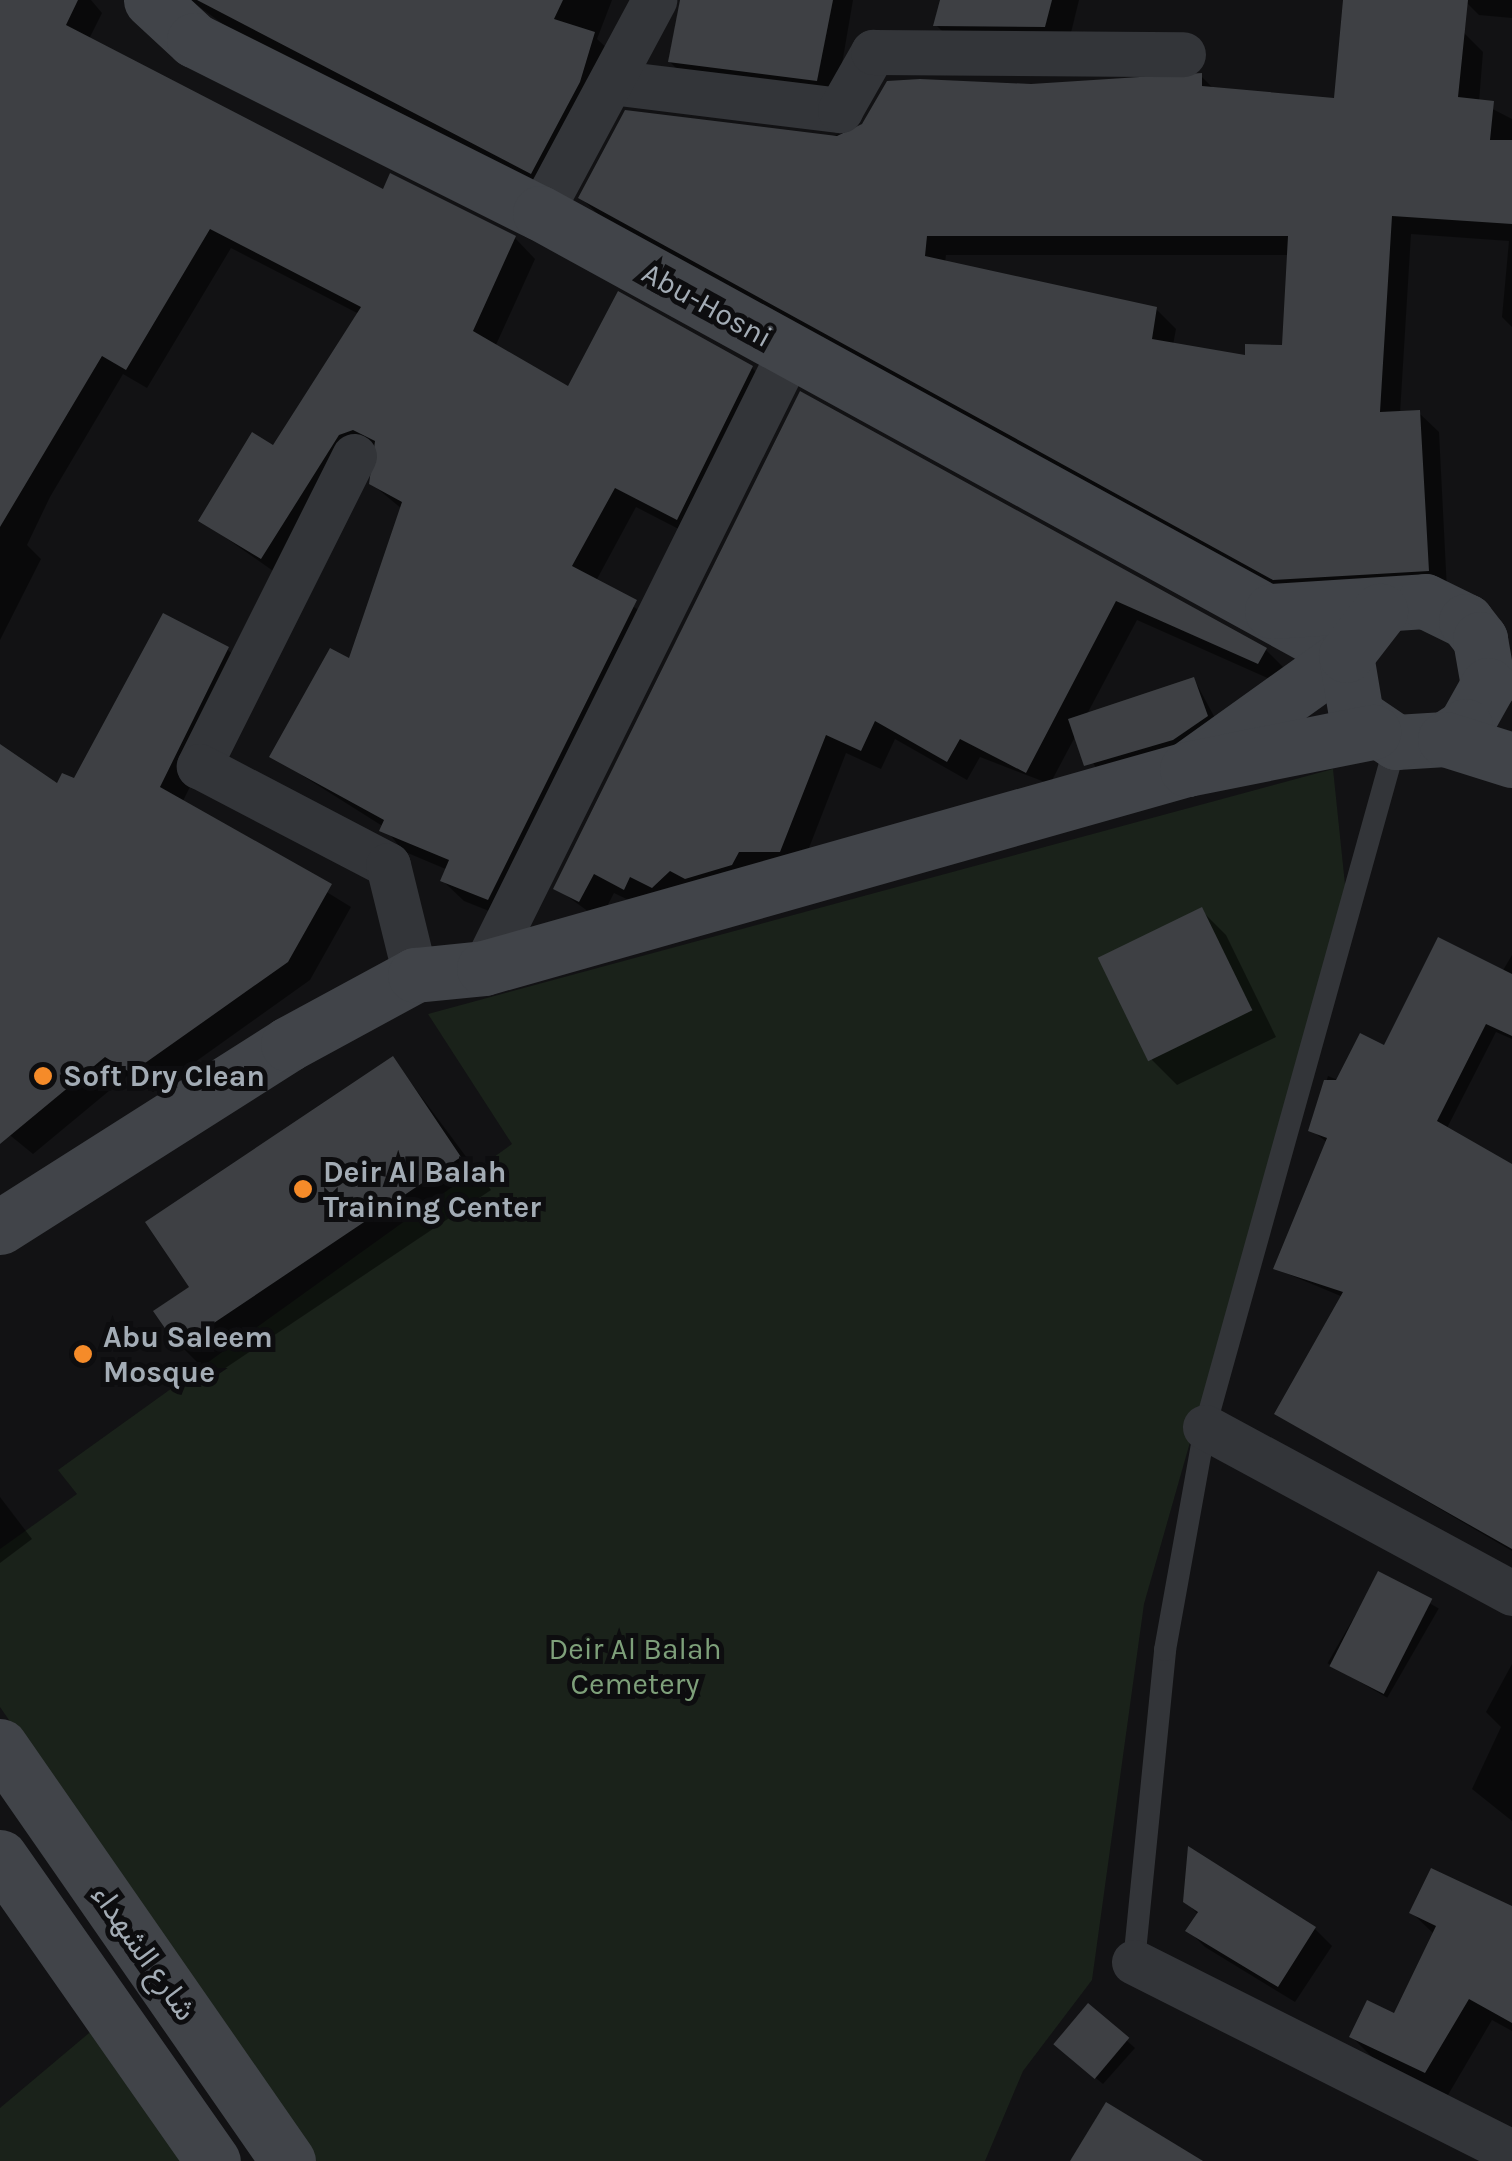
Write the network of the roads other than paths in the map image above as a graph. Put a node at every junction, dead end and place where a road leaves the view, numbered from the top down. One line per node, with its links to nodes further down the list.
1 (151, 0): 5 (street, Abu-Hosni)
2 (654, 0): 4 (street)
3 (1183, 54): 4 (street)
4 (611, 82): 5 (street)
5 (540, 213): 6 (street, Abu-Hosni)
6 (790, 350): 11 (street, Abu-Hosni); 17 (street)
7 (354, 456): 18 (street)
8 (1512, 605): 9 (street, Abu-Hosni)
9 (1447, 608): 10 (street, Abu-Hosni); 13 (street)
10 (1380, 610): 11 (street, Abu-Hosni); 12 (street)
11 (1264, 612): 12 (street, Abu-Hosni)
12 (1346, 655): 14 (street); 16 (street)
13 (1504, 688): 14 (street)
14 (1405, 738): 15 (street); 16 (street); 20 (lane)
15 (1512, 760)
16 (1187, 769): 17 (street)
17 (484, 968): 18 (street)
18 (415, 975): 19 (street)
19 (0, 1227)
20 (1204, 1427): 21 (street); 24 (lane)
21 (1512, 1593)
22 (0, 1746): 27 (street, شارع الشهداء)
23 (0, 1857): 26 (street)
24 (1134, 1962): 25 (street)
25 (1512, 2152)
26 (213, 2161)
27 (288, 2161)

